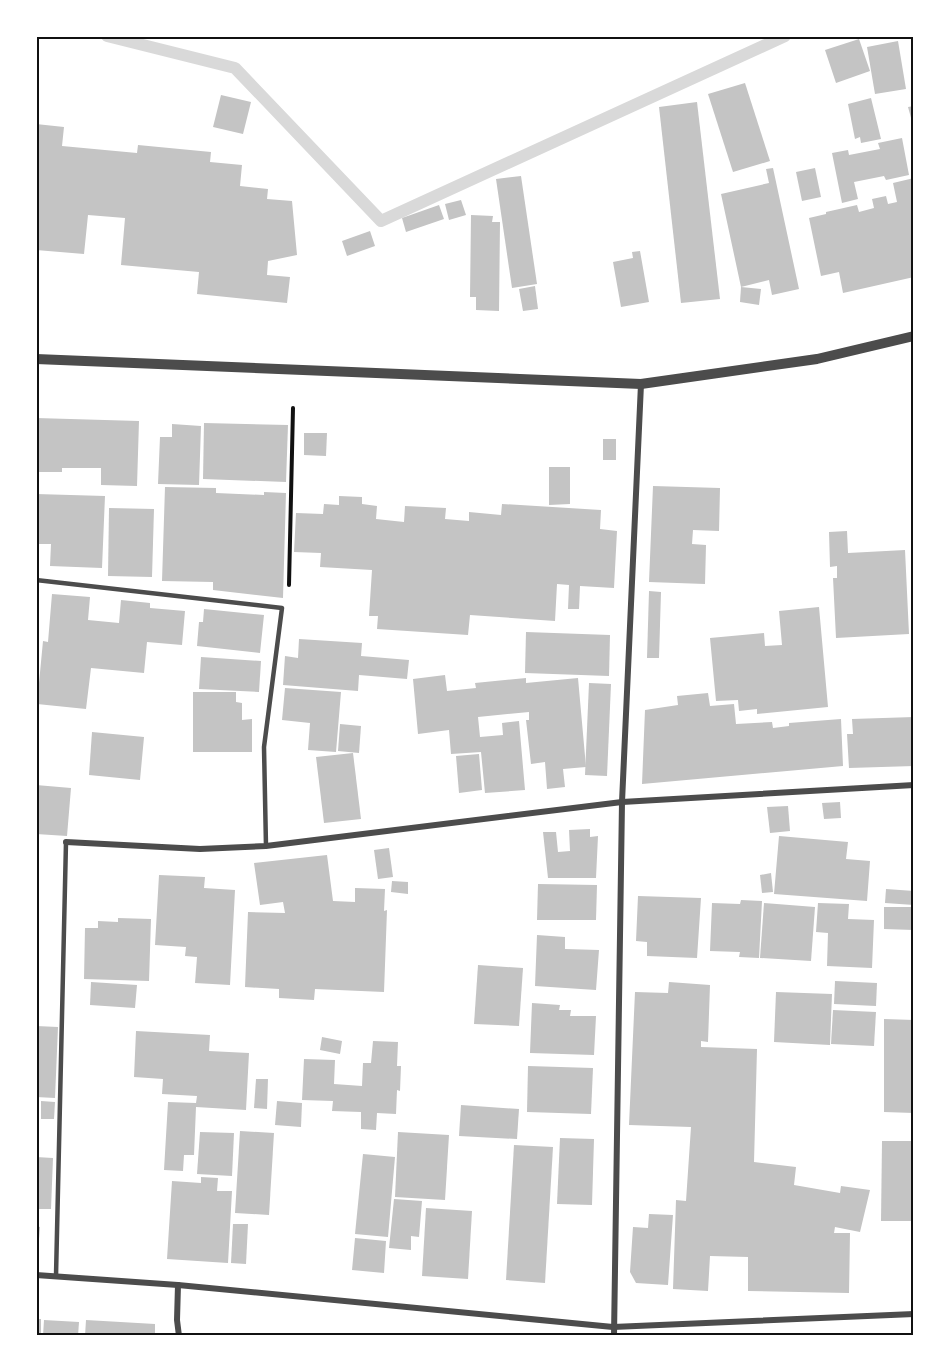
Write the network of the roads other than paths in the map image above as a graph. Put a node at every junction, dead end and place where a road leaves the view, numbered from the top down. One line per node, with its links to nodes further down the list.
1 (914, 336): 3 (street)
2 (36, 359): 3 (street)
3 (641, 384): 6 (street)
4 (36, 580): 8 (lane)
5 (914, 785): 6 (street)
6 (622, 802): 8 (street); 13 (street)
7 (66, 842): 8 (street); 10 (lane)
8 (266, 846)
9 (36, 1275): 10 (street)
10 (56, 1276): 11 (street)
11 (178, 1285): 13 (street); 14 (street)
12 (914, 1314): 13 (street)
13 (613, 1327): 15 (street)
14 (179, 1336)
15 (614, 1336)

